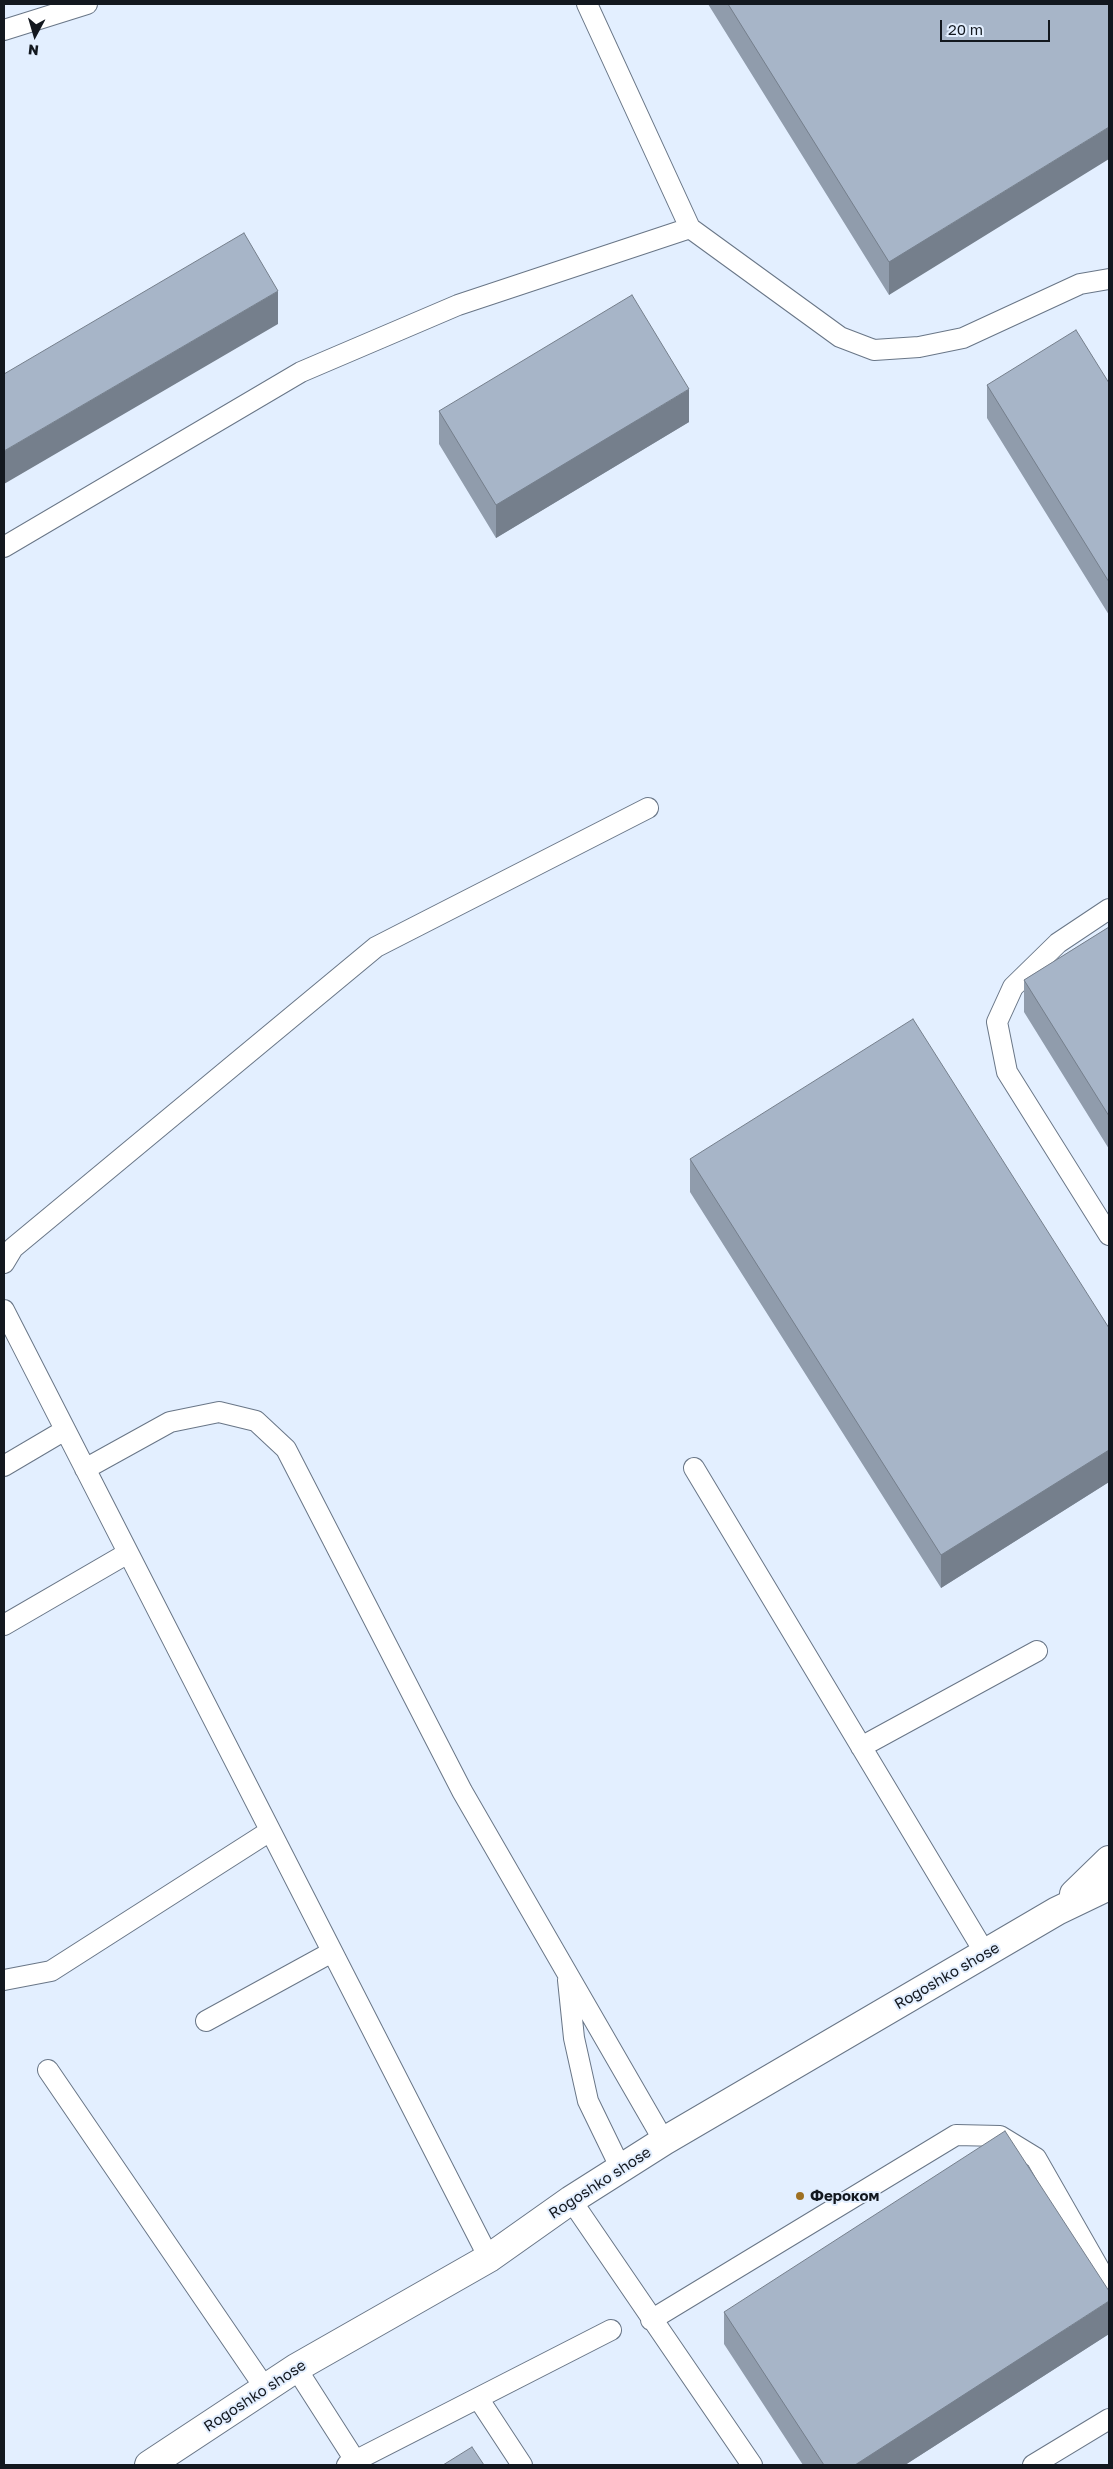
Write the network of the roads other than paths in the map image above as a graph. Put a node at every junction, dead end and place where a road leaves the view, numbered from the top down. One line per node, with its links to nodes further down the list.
1 (87, 4): 3 (lane)
2 (586, 4): 4 (lane)
3 (4, 30)
4 (690, 228): 5 (lane); 6 (lane)
5 (1109, 279)
6 (4, 547)
7 (648, 808): 10 (lane)
8 (1109, 909): 9 (lane)
9 (1109, 1235)
10 (4, 1263)
11 (4, 1310): 12 (lane)
12 (65, 1430): 13 (lane); 15 (lane)
13 (4, 1466)
14 (694, 1468): 19 (lane)
15 (85, 1469): 16 (lane); 26 (lane)
16 (128, 1553): 17 (lane); 20 (lane)
17 (4, 1625)
18 (1037, 1651): 19 (lane)
19 (862, 1747): 25 (lane)
20 (270, 1832): 24 (lane); 27 (lane)
21 (1109, 1860): 23 (main road, Rogoshko shose)
22 (1109, 1886): 23 (main road, Rogoshko shose)
23 (1057, 1911): 25 (main road, Rogoshko shose)
24 (332, 1952): 28 (lane); 33 (lane)
25 (985, 1954): 30 (main road, Rogoshko shose)
26 (568, 1974): 30 (lane); 31 (lane)
27 (4, 1980)
28 (206, 2021)
29 (48, 2070): 38 (lane)
30 (664, 2141): 31 (main road, Rogoshko shose)
31 (620, 2169): 32 (main road, Rogoshko shose)
32 (571, 2200): 33 (main road, Rogoshko shose); 35 (lane)
33 (489, 2258): 37 (main road, Rogoshko shose)
34 (1109, 2286): 35 (lane)
35 (652, 2320): 44 (lane)
36 (611, 2330): 39 (lane)
37 (296, 2368): 38 (main road, Rogoshko shose); 41 (lane)
38 (265, 2388): 42 (main road, Rogoshko shose)
39 (478, 2398): 41 (lane); 43 (lane)
40 (1109, 2419): 45 (lane)
41 (353, 2464)
42 (149, 2465)
43 (522, 2465)
44 (752, 2465)
45 (1033, 2465)

